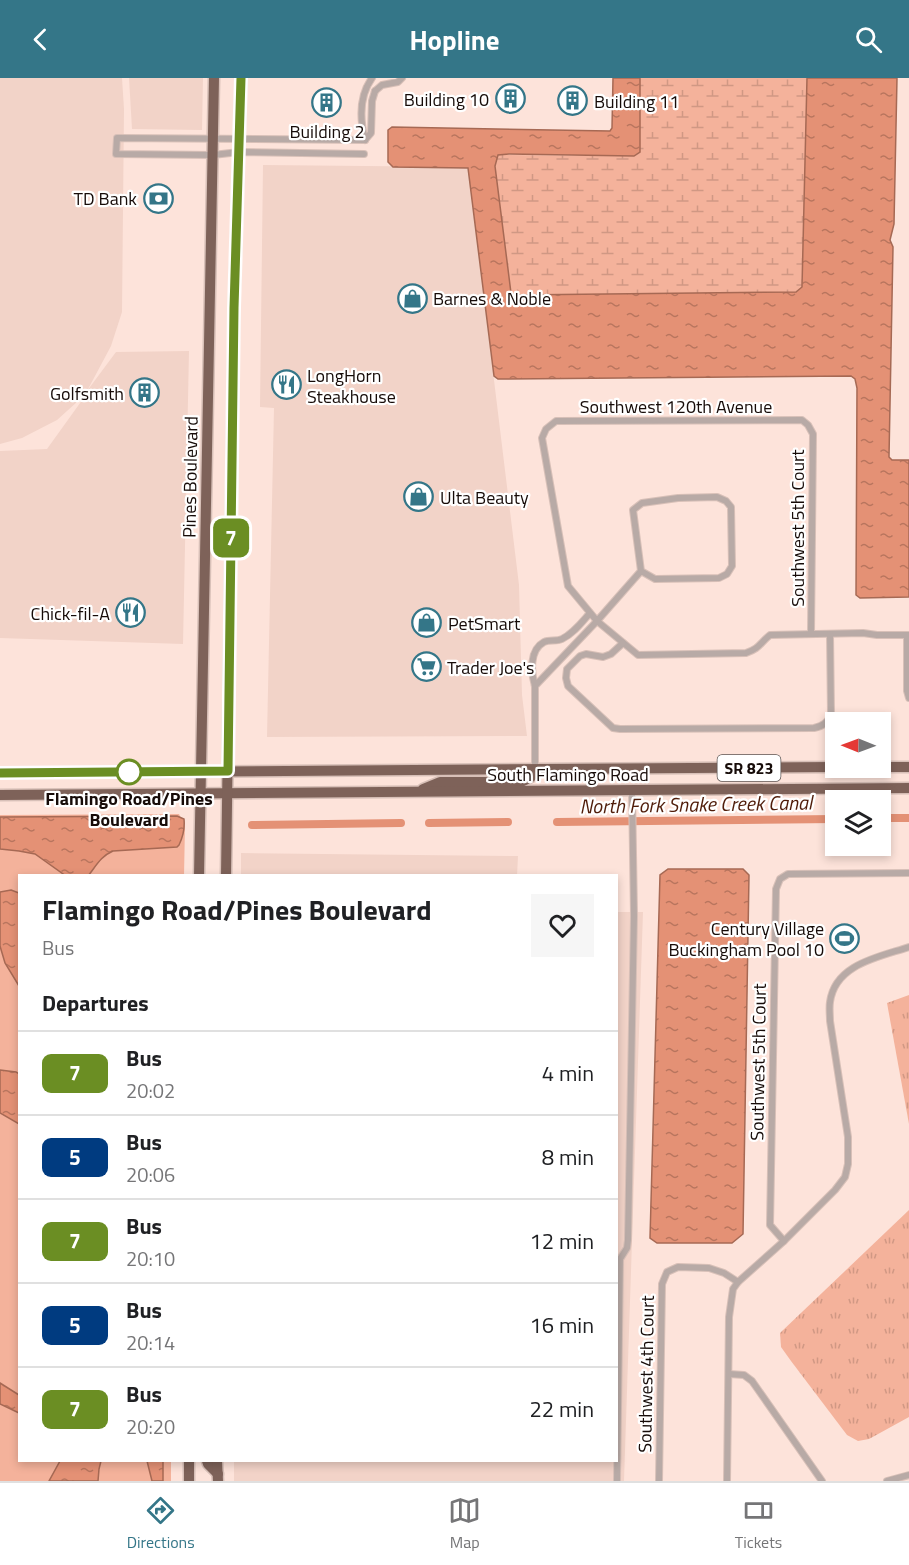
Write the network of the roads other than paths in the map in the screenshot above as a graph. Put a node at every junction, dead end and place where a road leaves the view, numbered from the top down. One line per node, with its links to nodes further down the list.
1 (214, 78): 6 (highway, Pines Boulevard)
2 (241, 78): 7 (highway)
3 (402, 78): 5 (street)
4 (369, 79): 5 (street); 8 (street)
5 (375, 91): 8 (street)
6 (213, 139): 7 (street); 11 (highway, Pines Boulevard); 11 (street)
7 (240, 139): 8 (street); 9 (highway)
8 (365, 140)
9 (239, 152): 10 (street); 11 (street); 27 (highway)
10 (364, 154)
11 (213, 155): 26 (highway, Pines Boulevard)
12 (808, 425): 14 (street, Southwest 120th Avenue); 16 (street, Southwest 5th Court)
13 (641, 570): 13 (street); 15 (street)
14 (590, 613): 15 (street); 20 (street)
15 (597, 621): 19 (street); 20 (street)
16 (811, 634): 17 (street); 19 (street)
17 (830, 634): 18 (street); 19 (street)
18 (908, 635): 21 (street)
19 (623, 643)
20 (535, 686): 25 (street)
21 (909, 698)
22 (825, 767): 25 (highway, South Flamingo Road / SR 823)
23 (891, 767): 24 (highway)
24 (909, 767)
25 (535, 770): 27 (highway, South Flamingo Road / SR 823); 31 (highway)
26 (201, 771): 27 (highway, SR 823); 28 (highway, SR 823); 33 (highway, Pines Boulevard)
27 (228, 771): 34 (highway)
28 (0, 773)
29 (909, 788): 30 (highway, South Flamingo Road / SR 823)
30 (632, 790): 31 (highway, South Flamingo Road / SR 823); 42 (street)
31 (415, 792): 34 (highway, South Flamingo Road / SR 823)
32 (0, 795): 33 (highway, SR 823)
33 (201, 795): 34 (highway, SR 823); 36 (highway, Pines Boulevard)
34 (228, 795): 37 (highway)
35 (909, 873): 39 (street, Southwest 5th Court)
36 (199, 874)
37 (226, 874)
38 (909, 947): 39 (street)
39 (784, 1240): 40 (street)
40 (738, 1282): 41 (street); 51 (street, Southwest 4th Court)
41 (729, 1374): 52 (street); 53 (street)
42 (618, 1407)
43 (189, 1462): 49 (highway)
44 (207, 1462): 48 (highway)
45 (218, 1462): 48 (highway)
46 (617, 1462): 50 (street)
47 (909, 1475): 54 (street)
48 (218, 1478)
49 (189, 1481)
50 (617, 1481)
51 (659, 1481)
52 (727, 1481)
53 (822, 1481)
54 (887, 1481)

